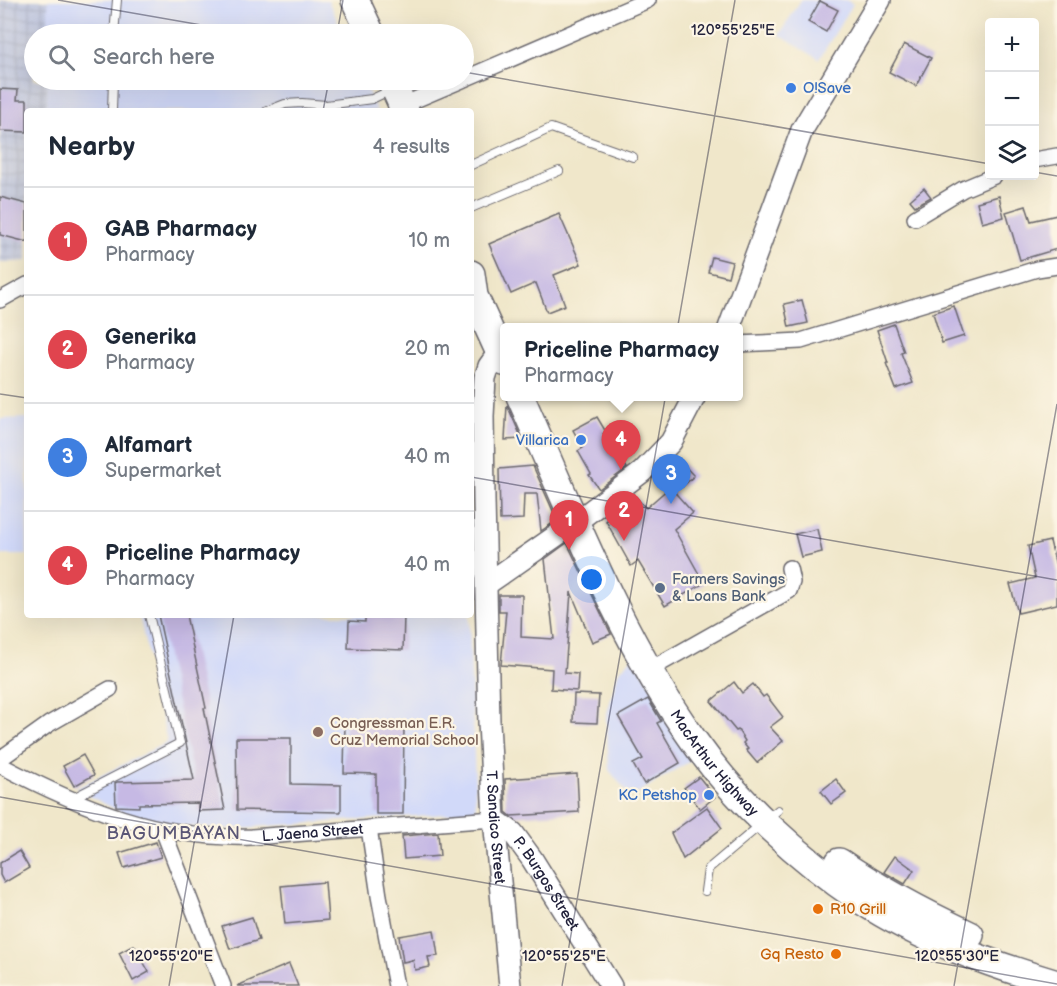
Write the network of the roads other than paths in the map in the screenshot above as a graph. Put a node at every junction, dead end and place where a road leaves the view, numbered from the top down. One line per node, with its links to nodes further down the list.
1 (117, 0): 5 (lane)
2 (355, 0): 6 (highway)
3 (648, 0): 7 (street)
4 (880, 0): 27 (main road)
5 (115, 24)
6 (366, 24)
7 (474, 74)
8 (113, 90): 11 (lane)
9 (427, 90): 10 (street)
10 (397, 99): 12 (lane)
11 (112, 108)
12 (275, 108)
13 (1057, 156): 15 (street)
14 (633, 158): 16 (lane)
15 (1039, 159)
16 (474, 164)
17 (559, 171): 19 (lane)
18 (985, 180): 20 (street)
19 (474, 207)
20 (915, 218)
21 (474, 262): 26 (highway)
22 (1057, 266): 28 (street)
23 (24, 287): 25 (street)
24 (474, 293): 29 (highway)
25 (0, 300)
26 (504, 323)
27 (730, 323)
28 (743, 344)
29 (500, 350)
30 (500, 358): 36 (main road, T. Sandico Street)
31 (523, 401): 34 (highway, MacArthur Highway)
32 (539, 401): 34 (highway, MacArthur Highway)
33 (692, 401): 34 (main road)
34 (583, 516): 36 (main road); 38 (highway, MacArthur Highway)
35 (789, 568): 38 (street)
36 (487, 584): 44 (main road, T. Sandico Street)
37 (150, 618): 42 (lane)
38 (656, 666): 43 (highway, MacArthur Highway)
39 (110, 690): 40 (street)
40 (0, 759)
41 (0, 765): 42 (street, L. Jaena Street)
42 (69, 800): 46 (street, L. Jaena Street)
43 (772, 816): 47 (lane); 48 (highway, MacArthur Highway); 49 (highway, MacArthur Highway)
44 (494, 819): 45 (street, L. Jaena Street); 52 (main road, T. Sandico Street); 53 (main road, P. Burgos Street)
45 (369, 828): 46 (street, L. Jaena Street); 51 (street)
46 (163, 830): 50 (street)
47 (705, 891)
48 (1057, 967)
49 (1057, 984)
50 (223, 986)
51 (396, 986)
52 (510, 986)
53 (610, 986)

